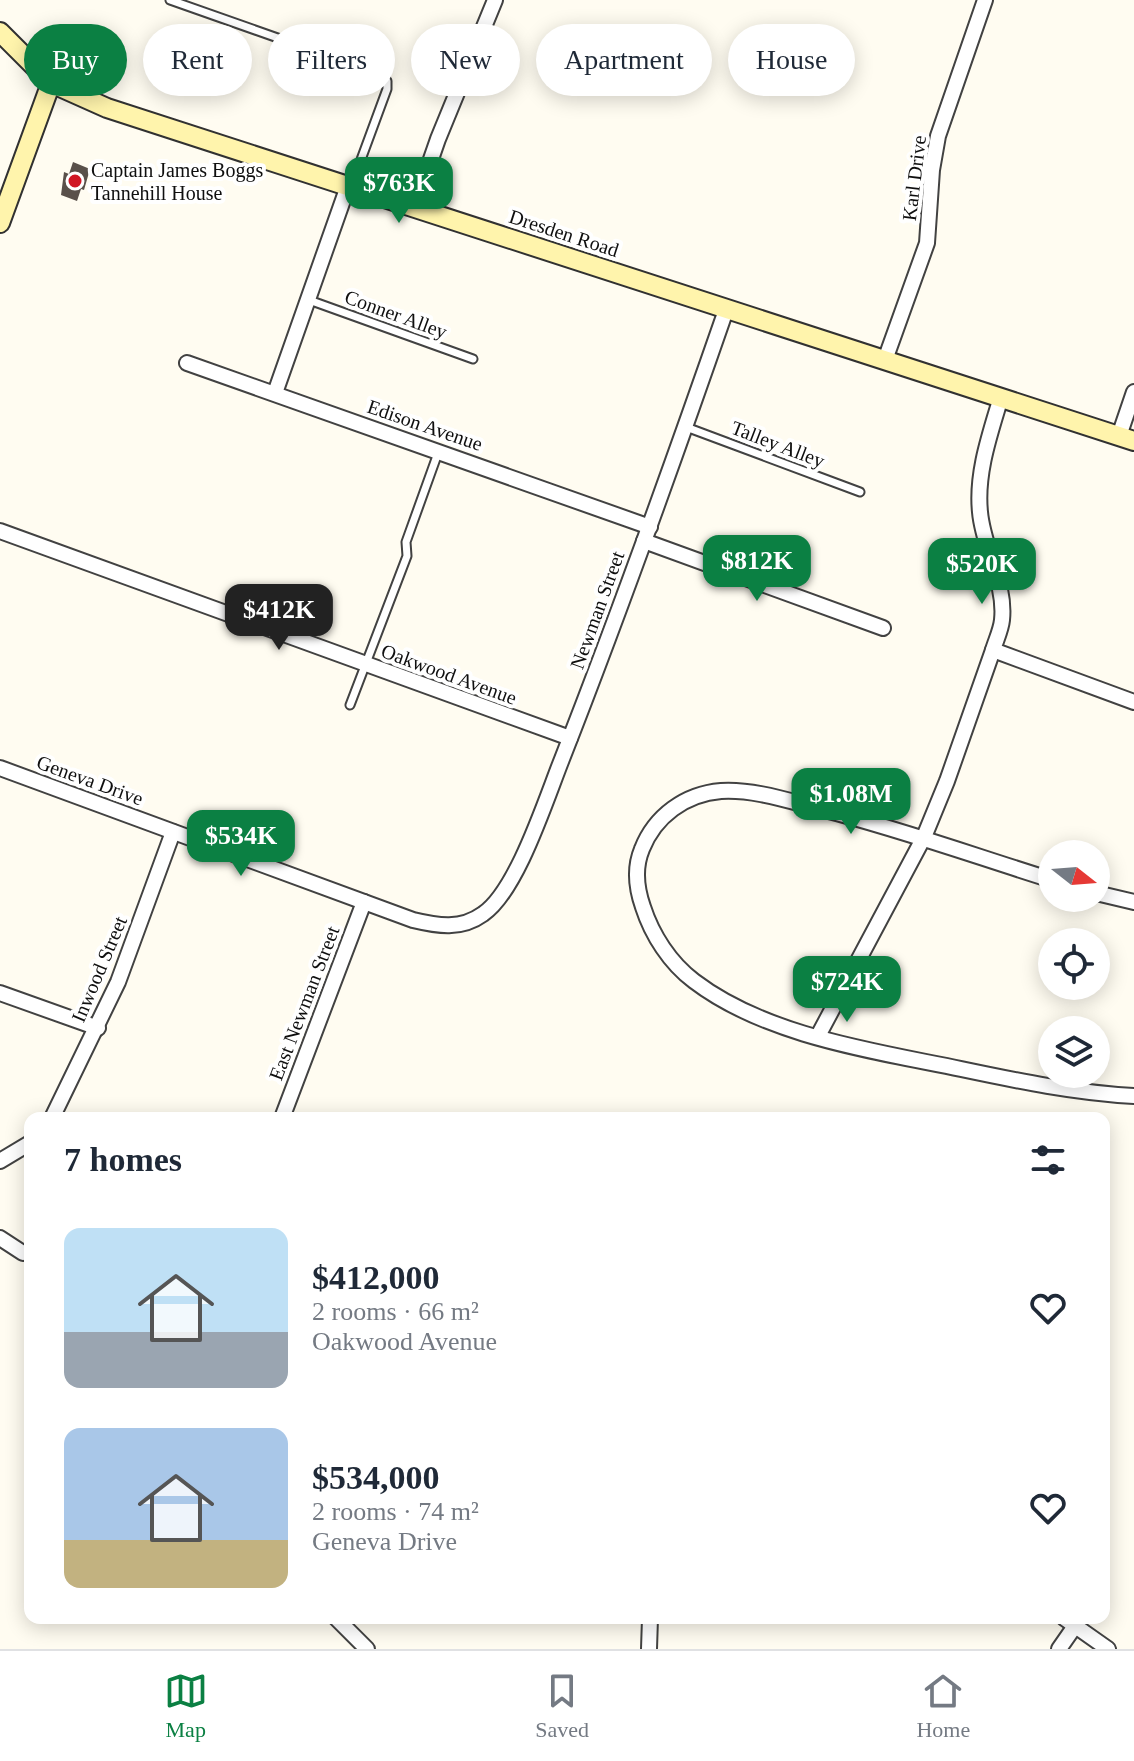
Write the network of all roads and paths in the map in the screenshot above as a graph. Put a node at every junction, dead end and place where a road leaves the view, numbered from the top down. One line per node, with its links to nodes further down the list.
1 (170, 0): 8 (lane)
2 (495, 0): 9 (street)
3 (985, 0): 14 (street, Karl Drive)
4 (0, 32): 5 (street, Dresden Road)
5 (24, 56)
6 (46, 96): 10 (street)
7 (80, 96): 8 (street, Dresden Road)
8 (350, 187): 9 (street, Dresden Road); 11 (street)
9 (414, 208): 12 (street, Dresden Road)
10 (0, 223)
11 (308, 299): 13 (lane, Conner Alley); 17 (street)
12 (726, 310): 14 (street, Dresden Road); 19 (street, Newman Street)
13 (473, 359)
14 (885, 360): 18 (street, Dresden Road)
15 (187, 363): 17 (street, Edison Avenue)
16 (1134, 392): 20 (street)
17 (275, 393): 21 (street, Edison Avenue)
18 (1001, 397): 20 (street, Dresden Road); 26 (street)
19 (685, 427): 22 (lane, Talley Alley); 24 (street, Newman Street)
20 (1126, 439)
21 (438, 453): 24 (street, Edison Avenue); 27 (lane)
22 (860, 492)
23 (0, 531): 27 (street, Oakwood Avenue)
24 (647, 534): 25 (street, Edison Avenue); 30 (street, Newman Street)
25 (883, 628)
26 (993, 650): 28 (street); 33 (street)
27 (366, 665): 29 (lane); 30 (street, Oakwood Avenue)
28 (1134, 702)
29 (350, 705)
30 (570, 738): 38 (street, Newman Street)
31 (0, 768): 32 (street, Geneva Drive)
32 (173, 832): 36 (street, Geneva Drive); 40 (street, Inwood Street)
33 (924, 837): 34 (street); 41 (street); 41 (street)
34 (1038, 875)
35 (1110, 896): 37 (street)
36 (364, 902): 38 (street, Geneva Drive); 44 (street, East Newman Street)
37 (1134, 902)
38 (483, 914)
39 (0, 993): 40 (street)
40 (98, 1028): 43 (street, Inwood Street)
41 (818, 1036): 42 (street)
42 (1134, 1096)
43 (55, 1112)
44 (284, 1112)
45 (24, 1147): 46 (street)
46 (0, 1161)
47 (0, 1238): 48 (street)
48 (23, 1253)
49 (342, 1624): 53 (street)
50 (650, 1624): 54 (street)
51 (1068, 1624): 55 (street)
52 (1072, 1624): 56 (street)
53 (367, 1649)
54 (649, 1649)
55 (1059, 1649)
56 (1108, 1649)

